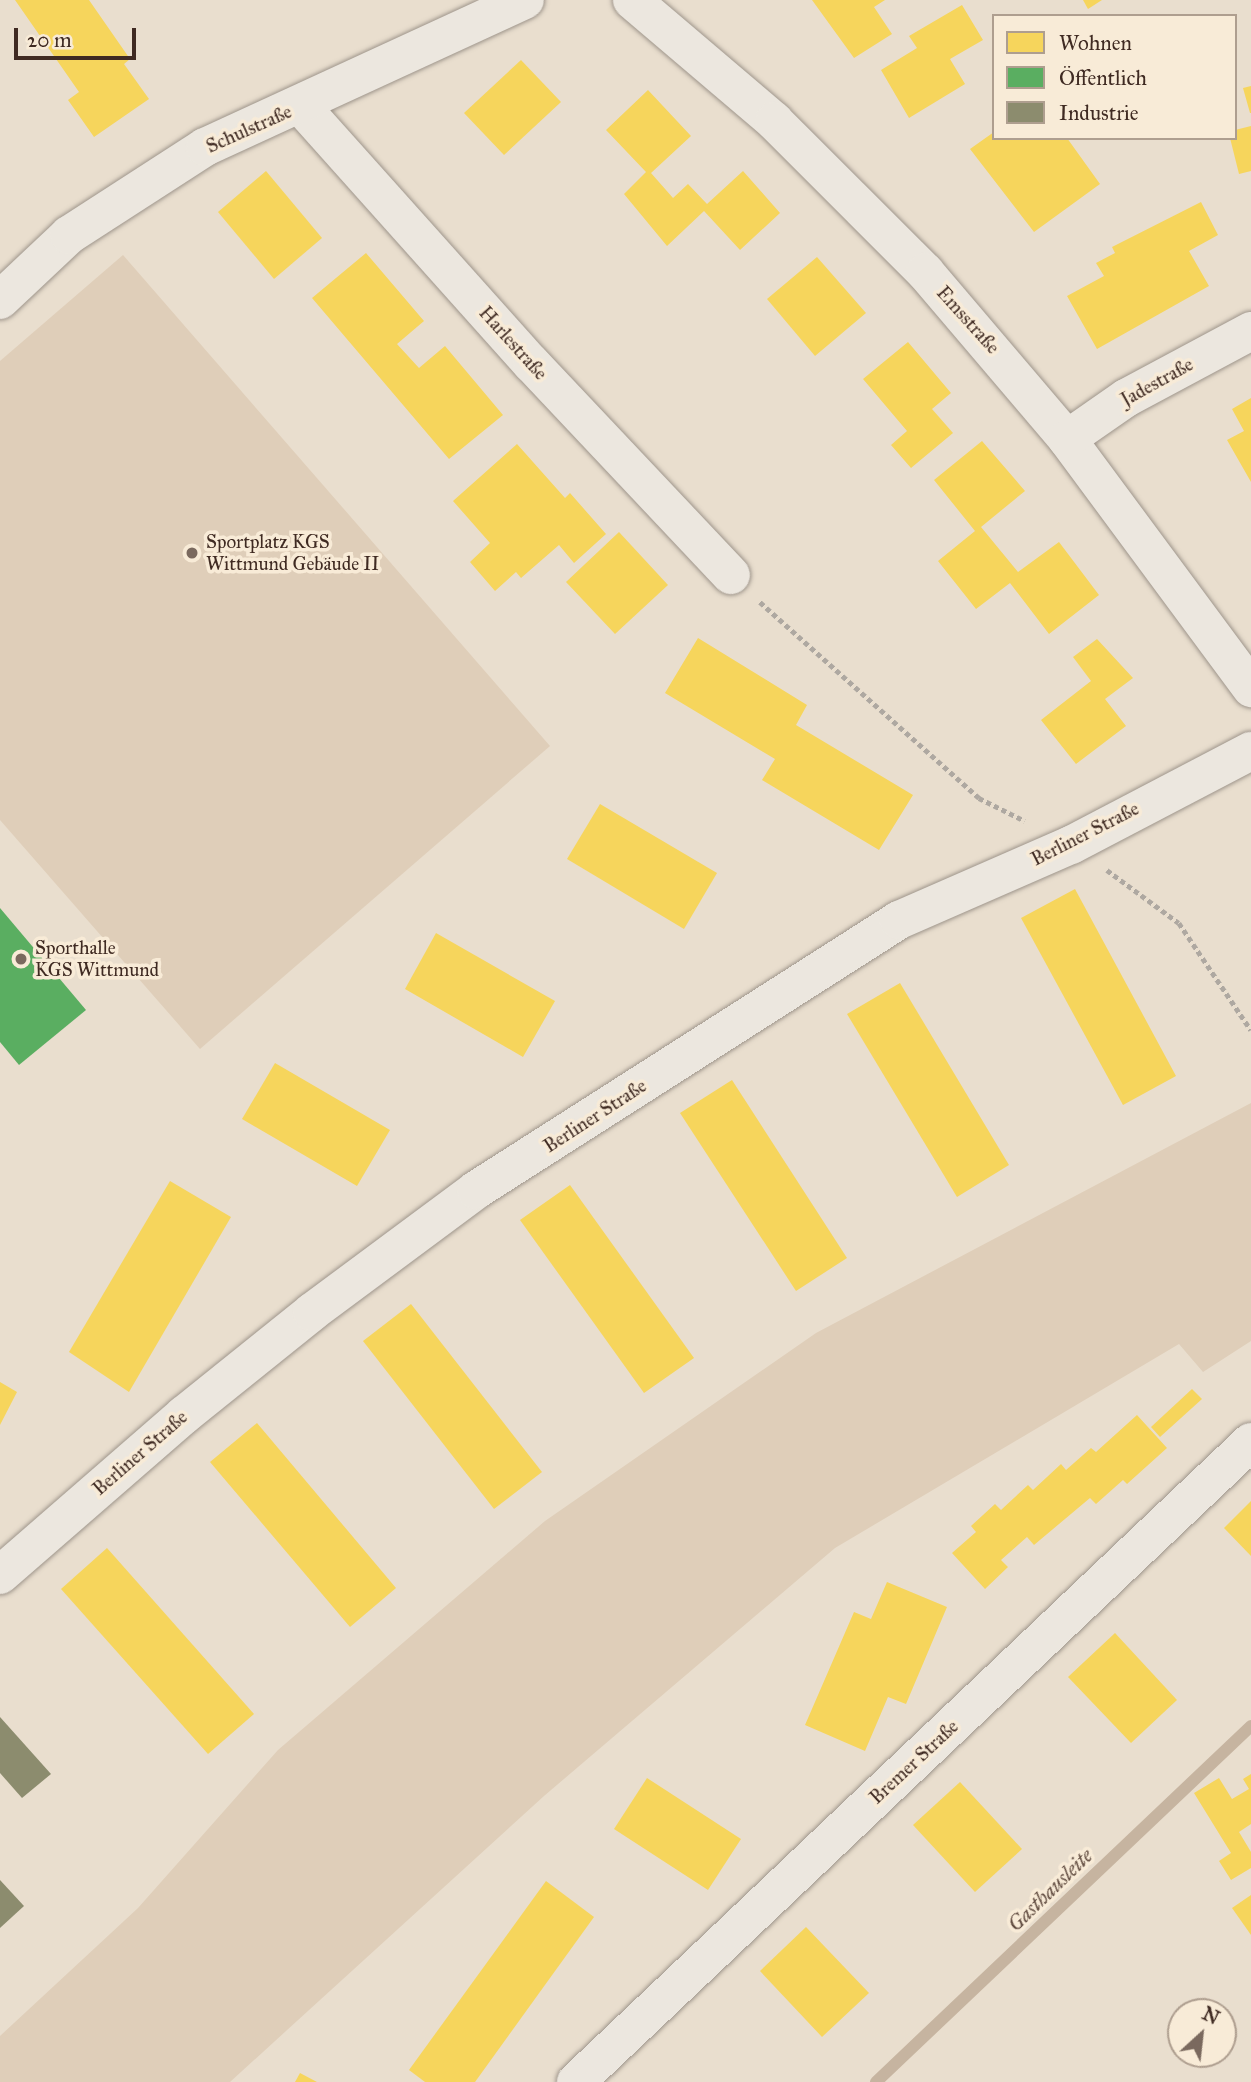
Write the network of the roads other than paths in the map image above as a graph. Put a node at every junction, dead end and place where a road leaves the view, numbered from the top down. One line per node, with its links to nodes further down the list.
1 (525, 0): 3 (street, Schulstraße)
2 (632, 0): 6 (street, Emsstraße)
3 (300, 106): 4 (street, Schulstraße); 7 (street, Harlestraße)
4 (0, 300)
5 (1251, 331): 6 (street, Jadestraße)
6 (1067, 439): 8 (street, Emsstraße)
7 (731, 575)
8 (1251, 688)
9 (1251, 751): 11 (street, Berliner Straße)
10 (1251, 1443): 12 (street, Bremer Straße)
11 (0, 1575)
12 (576, 2082)

